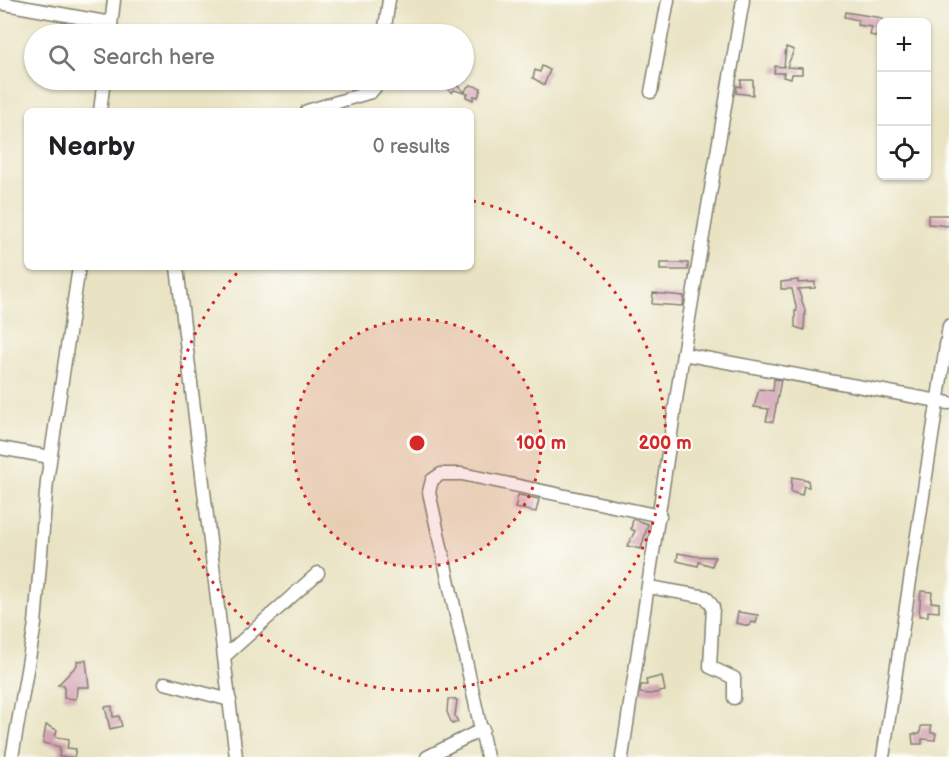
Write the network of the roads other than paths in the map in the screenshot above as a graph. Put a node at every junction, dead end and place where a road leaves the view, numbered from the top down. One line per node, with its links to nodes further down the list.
1 (114, 0): 7 (street)
2 (389, 0): 8 (street)
3 (668, 0): 11 (street)
4 (743, 0): 17 (street)
5 (0, 3): 6 (street)
6 (89, 24)
7 (111, 24)
8 (385, 24)
9 (103, 90): 12 (street)
10 (372, 90): 13 (street)
11 (651, 92)
12 (100, 108)
13 (317, 108)
14 (79, 270): 20 (street)
15 (177, 270): 24 (street)
16 (949, 326): 18 (street)
17 (683, 354): 18 (street); 21 (street)
18 (943, 402): 34 (street)
19 (0, 448): 20 (street)
20 (50, 457): 29 (street)
21 (660, 516): 23 (street); 28 (street)
22 (318, 573): 24 (street)
23 (649, 587): 26 (street); 33 (street)
24 (226, 655): 27 (street)
25 (165, 683): 27 (street)
26 (734, 698)
27 (230, 700): 30 (street)
28 (483, 729): 31 (street); 32 (street)
29 (12, 757)
30 (236, 757)
31 (427, 757)
32 (487, 757)
33 (622, 757)
34 (883, 757)

